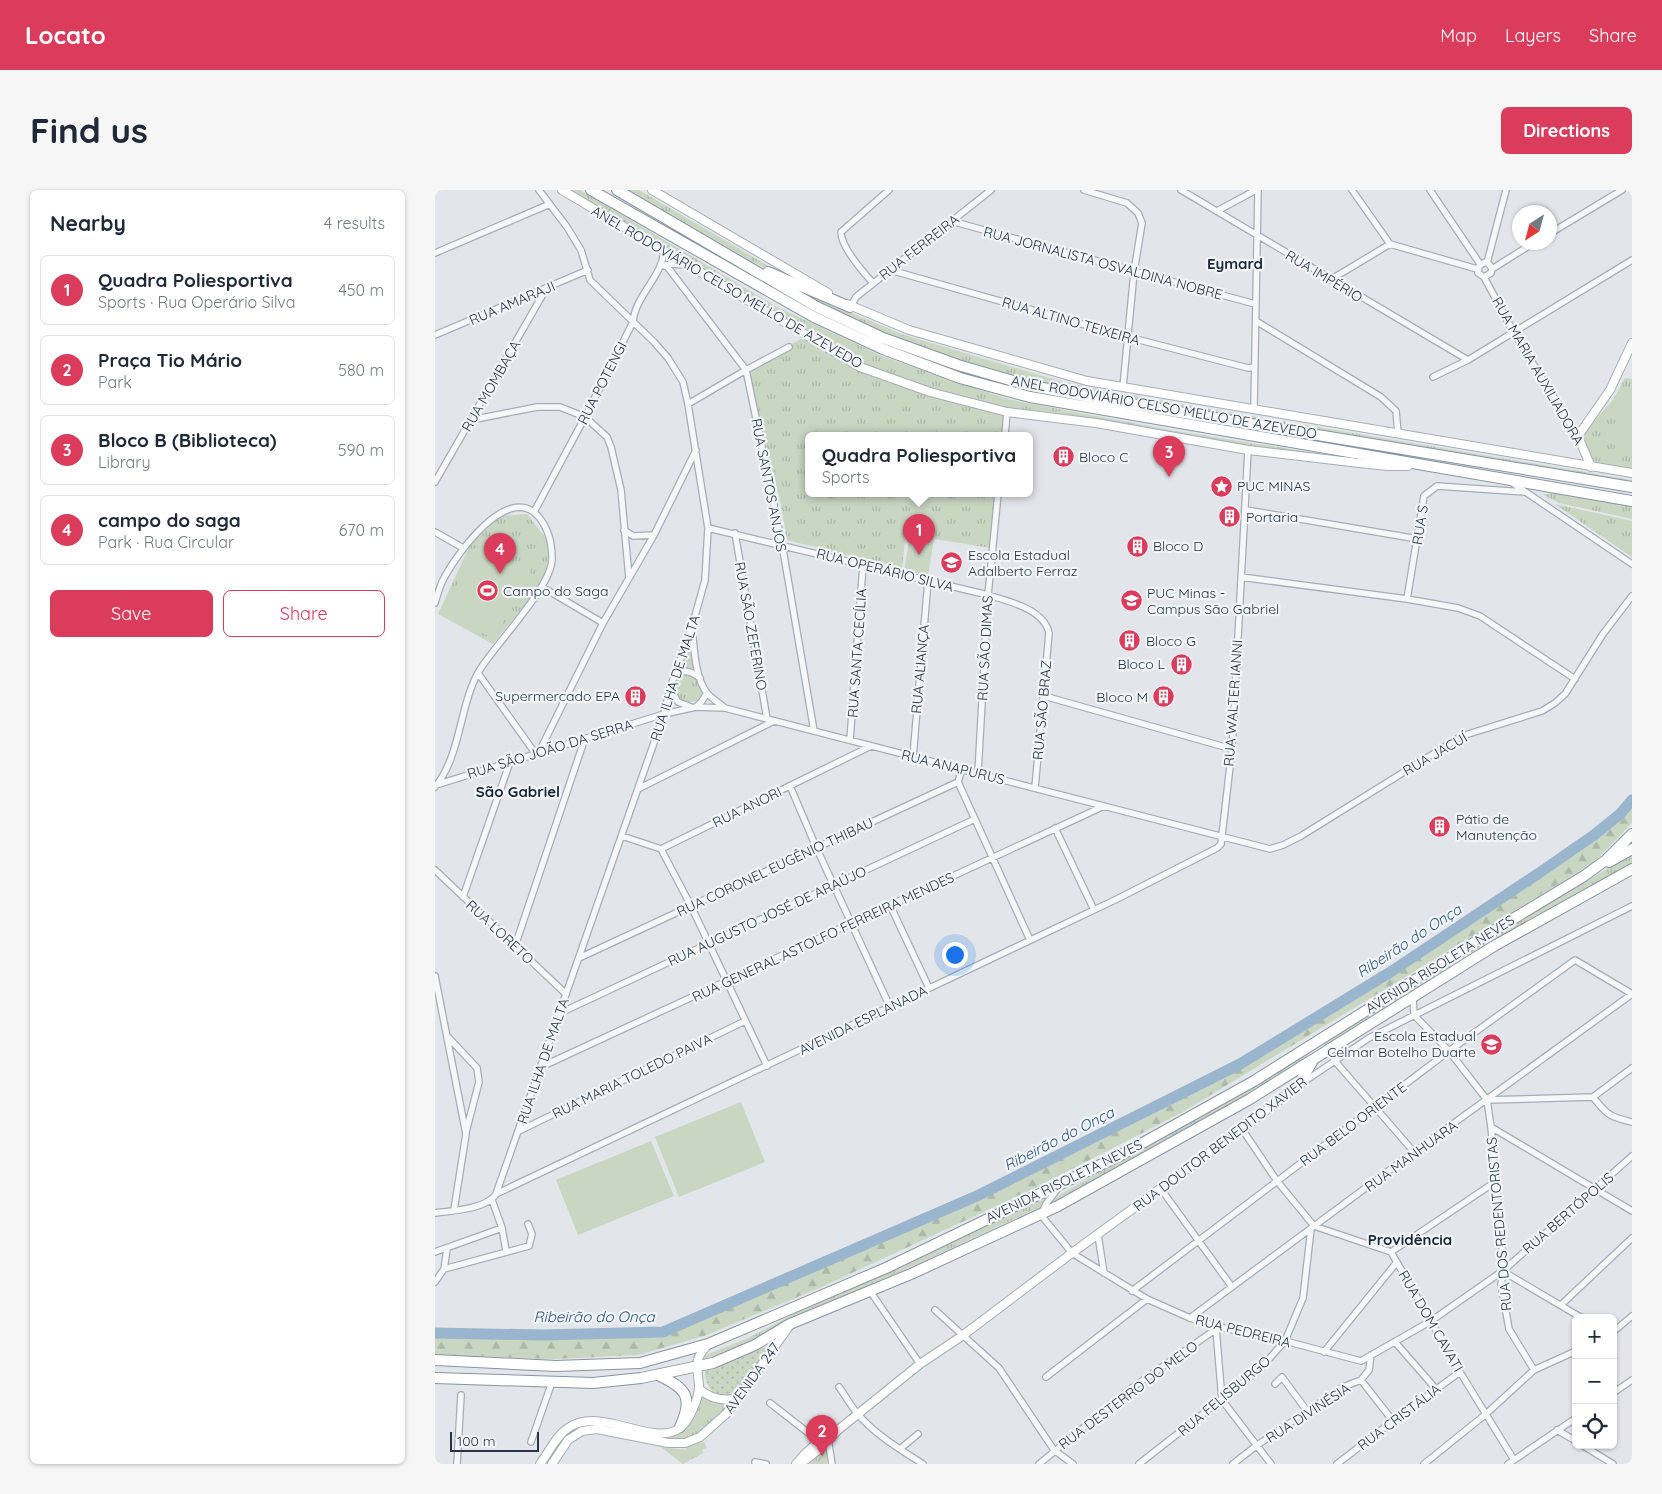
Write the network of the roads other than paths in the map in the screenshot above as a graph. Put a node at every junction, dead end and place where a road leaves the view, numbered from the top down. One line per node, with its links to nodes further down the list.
1 (539, 190): 16 (street, RUA ILHA DE MALTA)
2 (562, 190): 23 (main road, ANEL RODOVIÁRIO CELSO MELLO DE AZEVEDO)
3 (591, 190): 64 (highway, ANEL RODOVIÁRIO CELSO MELLO DE AZEVEDO)
4 (617, 190): 25 (highway, ANEL RODOVIÁRIO CELSO MELLO DE AZEVEDO)
5 (651, 190): 41 (main road, ANEL RODOVIÁRIO CELSO MELLO DE AZEVEDO)
6 (889, 190): 38 (street)
7 (991, 190): 18 (street, RUA FERREIRA)
8 (1083, 190): 35 (street)
9 (1181, 190): 15 (street, RUA IMPÉRIO)
10 (1257, 190): 17 (street); 20 (street)
11 (1352, 190): 21 (street)
12 (1430, 190): 30 (street)
13 (1506, 190): 27 (street)
14 (1622, 190): 19 (street)
15 (1191, 193): 17 (street, RUA IMPÉRIO)
16 (550, 204): 24 (street); 32 (street, RUA ILHA DE MALTA)
17 (1217, 211): 20 (street, RUA IMPÉRIO)
18 (951, 222): 33 (street, RUA FERREIRA); 35 (street, RUA JORNALISTA OSVALDINA NOBRE)
19 (1557, 229)
20 (1258, 236): 37 (street, RUA IMPÉRIO); 40 (street)
21 (1390, 244): 30 (street); 37 (street)
22 (1522, 250): 31 (street)
23 (664, 251): 29 (main road, ANEL RODOVIÁRIO CELSO MELLO DE AZEVEDO); 34 (street, RUA POTENGI)
24 (435, 252)
25 (730, 256): 41 (highway); 69 (highway, ANEL RODOVIÁRIO CELSO MELLO DE AZEVEDO)
26 (1632, 260): 44 (street)
27 (1487, 263): 30 (street); 31 (street)
28 (666, 265): 29 (street); 34 (street); 51 (street, RUA SANTOS ANJOS)
29 (687, 265): 56 (main road, ANEL RODOVIÁRIO CELSO MELLO DE AZEVEDO)
30 (1479, 267): 36 (street)
31 (1491, 269): 36 (street)
32 (588, 270): 39 (street, RUA AMARAJI); 43 (street, RUA ILHA DE MALTA)
33 (890, 270): 38 (street, RUA FERREIRA); 46 (street, RUA ALTINO TEIXEIRA)
34 (656, 271): 43 (street, RUA POTENGI)
35 (1134, 272): 40 (street, RUA JORNALISTA OSVALDINA NOBRE); 46 (street)
36 (1484, 276): 44 (street, RUA MARIA AUXILIADORA)
37 (1330, 280): 49 (street, RUA IMPÉRIO)
38 (873, 283): 41 (street, RUA FERREIRA)
39 (546, 289): 45 (street, RUA AMARAJI); 58 (street, RUA MOMBAÇA)
40 (1255, 304): 42 (street)
41 (851, 307): 53 (main road, ANEL RODOVIÁRIO CELSO MELLO DE AZEVEDO)
42 (1256, 321): 50 (street); 60 (street)
43 (633, 322): 54 (street, RUA ILHA DE MALTA); 57 (street, RUA POTENGI)
44 (1514, 333): 49 (street); 61 (street, RUA MARIA AUXILIADORA)
45 (436, 336)
46 (1128, 337): 50 (street, RUA ALTINO TEIXEIRA); 53 (street)
47 (1632, 343): 61 (main road)
48 (789, 347): 51 (street)
49 (1468, 360): 52 (street)
50 (1253, 367): 55 (street)
51 (746, 370): 54 (street); 81 (street, RUA SANTOS ANJOS)
52 (1433, 377)
53 (1123, 387): 55 (main road, ANEL RODOVIÁRIO CELSO MELLO DE AZEVEDO)
54 (688, 404): 62 (street, RUA ILHA DE MALTA)
55 (1254, 408): 60 (main road, ANEL RODOVIÁRIO CELSO MELLO DE AZEVEDO)
56 (1007, 412): 59 (street); 63 (main road, ANEL RODOVIÁRIO CELSO MELLO DE AZEVEDO)
57 (585, 418): 58 (street); 74 (street, RUA POTENGI); 76 (street)
58 (471, 420): 68 (street, RUA MOMBAÇA)
59 (1005, 432)
60 (1398, 433): 65 (main road, ANEL RODOVIÁRIO CELSO MELLO DE AZEVEDO)
61 (1578, 436): 65 (main road, RUA MARIA AUXILIADORA)
62 (696, 450): 75 (street, RUA ILHA DE MALTA); 79 (street)
63 (1249, 450): 64 (main road, ANEL RODOVIÁRIO CELSO MELLO DE AZEVEDO); 73 (street, RUA WALTER IANNI)
64 (1426, 465): 67 (highway, ANEL RODOVIÁRIO CELSO MELLO DE AZEVEDO)
65 (1591, 467): 66 (main road, ANEL RODOVIÁRIO CELSO MELLO DE AZEVEDO)
66 (1632, 473)
67 (1505, 478): 70 (street); 72 (highway, ANEL RODOVIÁRIO CELSO MELLO DE AZEVEDO)
68 (435, 482)
69 (1632, 487)
70 (1525, 492): 80 (street, RUA S); 83 (street)
71 (998, 497): 89 (street, RUA SÃO DIMAS)
72 (1632, 501)
73 (1246, 510): 80 (street); 85 (street, RUA WALTER IANNI)
74 (533, 512): 82 (street); 88 (street)
75 (708, 528): 78 (street, RUA OPERÁRIO SILVA); 96 (street, RUA ILHA DE MALTA)
76 (625, 530): 79 (street); 86 (street)
77 (435, 532): 82 (street)
78 (735, 533): 81 (street, RUA OPERÁRIO SILVA); 108 (street, RUA SÃO ZEFERINO)
79 (654, 535): 86 (street)
80 (1418, 539): 91 (street, RUA S)
81 (782, 544): 84 (street, RUA OPERÁRIO SILVA); 110 (street, RUA SANTOS ANJOS)
82 (463, 548): 93 (street)
83 (1632, 564)
84 (863, 565): 87 (street, RUA OPERÁRIO SILVA); 112 (street, RUA SANTA CECÍLIA)
85 (1241, 577): 91 (street); 114 (street, RUA WALTER IANNI)
86 (629, 578): 95 (street)
87 (928, 581): 89 (street, RUA OPERÁRIO SILVA); 116 (street, RUA ALIANÇA)
88 (543, 587): 95 (street); 98 (street)
89 (988, 595): 97 (street, RUA OPERÁRIO SILVA); 119 (street, RUA SÃO DIMAS)
90 (1632, 596): 94 (street, RUA JACUÍ)
91 (1407, 599): 101 (street)
92 (1632, 602): 94 (street, RUA JACUÍ)
93 (435, 604)
94 (1625, 605): 101 (street, RUA JACUÍ)
95 (603, 622): 115 (street)
96 (692, 626): 99 (street, RUA ILHA DE MALTA); 100 (street, RUA ANAPURUS)
97 (1049, 633): 104 (street, RUA SÃO BRAZ)
98 (478, 673): 115 (street); 121 (street)
99 (675, 674): 100 (street); 102 (street, RUA ILHA DE MALTA)
100 (700, 678): 103 (street, RUA ANAPURUS)
101 (1575, 680): 133 (street, RUA JACUÍ)
102 (670, 688): 105 (street); 107 (street, RUA ILHA DE MALTA)
103 (707, 693): 105 (street); 106 (street, RUA ANAPURUS)
104 (1044, 696): 114 (street); 123 (street, RUA SÃO BRAZ)
105 (694, 707): 106 (street, RUA SÃO JOÃO DA SERRA); 107 (street, RUA SÃO JOÃO DA SERRA)
106 (725, 708): 108 (street, RUA ANAPURUS)
107 (663, 714): 111 (street, RUA SÃO JOÃO DA SERRA); 124 (street, RUA ILHA DE MALTA)
108 (767, 719): 109 (street, RUA ANAPURUS)
109 (775, 721): 110 (street, RUA ANAPURUS); 124 (street)
110 (814, 731): 112 (street, RUA ANAPURUS)
111 (585, 738): 115 (street, RUA SÃO JOÃO DA SERRA); 148 (street)
112 (850, 740): 113 (street, RUA ANAPURUS)
113 (871, 746): 116 (street, RUA ANAPURUS); 122 (street, RUA ANORI)
114 (1232, 749): 130 (street, RUA WALTER IANNI)
115 (537, 753): 117 (street, RUA SÃO JOÃO DA SERRA)
116 (913, 756): 118 (street, RUA ANAPURUS)
117 (510, 762): 121 (street, RUA SÃO JOÃO DA SERRA); 140 (street)
118 (962, 769): 119 (street, RUA ANAPURUS); 120 (street)
119 (978, 773): 123 (street, RUA ANAPURUS)
120 (958, 782): 126 (street); 131 (street, RUA CORONEL EUGÊNIO THIBAU)
121 (436, 786)
122 (790, 786): 131 (street); 132 (street, RUA ANORI)
123 (1035, 788): 125 (street, RUA ANAPURUS)
124 (638, 789): 129 (street, RUA ILHA DE MALTA)
125 (1104, 806): 127 (street, RUA GENERAL ASTOLFO FERREIRA MENDES); 130 (street, RUA ANAPURUS)
126 (975, 818): 135 (street); 139 (street, RUA AUGUSTO JOSÉ DE ARAÚJO)
127 (1055, 828): 135 (street, RUA GENERAL ASTOLFO FERREIRA MENDES); 144 (street)
128 (1632, 834): 138 (highway, AVENIDA RISOLETA NEVES)
129 (621, 836): 132 (street); 149 (street, RUA ILHA DE MALTA)
130 (1222, 836): 133 (street, RUA ANAPURUS); 144 (street, AVENIDA ESPLANADA)
131 (816, 847): 139 (street); 142 (street, RUA CORONEL EUGÊNIO THIBAU)
132 (661, 849): 142 (street)
133 (1270, 849)
134 (1632, 849): 138 (highway)
135 (992, 858): 141 (street, RUA GENERAL ASTOLFO FERREIRA MENDES); 146 (street)
136 (1632, 869): 155 (highway, AVENIDA RISOLETA NEVES)
137 (435, 870): 140 (street, RUA LORETO)
138 (1584, 876): 180 (highway, AVENIDA RISOLETA NEVES)
139 (833, 885): 145 (street); 147 (street, RUA AUGUSTO JOSÉ DE ARAÚJO)
140 (463, 897): 148 (street, RUA LORETO)
141 (890, 905): 145 (street, RUA GENERAL ASTOLFO FERREIRA MENDES); 152 (street)
142 (691, 906): 147 (street); 149 (street, RUA CORONEL EUGÊNIO THIBAU)
143 (1632, 906): 158 (street, RUA DOUTOR BENEDITO XAVIER)
144 (1093, 910): 146 (street, AVENIDA ESPLANADA)
145 (851, 923): 151 (street, RUA GENERAL ASTOLFO FERREIRA MENDES); 156 (street)
146 (1030, 940): 152 (street, AVENIDA ESPLANADA)
147 (709, 944): 151 (street); 157 (street, RUA AUGUSTO JOSÉ DE ARAÚJO)
148 (515, 946): 153 (street, RUA LORETO)
149 (579, 958): 153 (street, RUA ILHA DE MALTA)
150 (435, 976): 160 (street)
151 (726, 981): 159 (street); 165 (street, RUA GENERAL ASTOLFO FERREIRA MENDES)
152 (929, 988): 156 (street, AVENIDA ESPLANADA)
153 (566, 994): 157 (street, RUA ILHA DE MALTA)
154 (1632, 994): 161 (street, RUA BELO ORIENTE); 169 (street, RUA MANHUARA)
155 (1413, 998): 158 (street); 163 (highway, AVENIDA RISOLETA NEVES)
156 (890, 1007): 164 (street, AVENIDA ESPLANADA)
157 (558, 1014): 165 (street, RUA ILHA DE MALTA)
158 (1414, 1015): 161 (street); 162 (street, RUA DOUTOR BENEDITO XAVIER)
159 (745, 1021): 164 (street); 174 (street, RUA MARIA TOLEDO PAIVA)
160 (447, 1036): 175 (street); 175 (street)
161 (1449, 1051): 169 (street); 170 (street, RUA BELO ORIENTE)
162 (1334, 1060): 167 (street, RUA DOUTOR BENEDITO XAVIER); 170 (street)
163 (1312, 1061): 167 (highway); 188 (highway, AVENIDA RISOLETA NEVES)
164 (767, 1066): 183 (street, AVENIDA ESPLANADA)
165 (541, 1067): 174 (street, RUA ILHA DE MALTA)
166 (1632, 1068): 168 (street)
167 (1298, 1086): 173 (main road, RUA DOUTOR BENEDITO XAVIER)
168 (1593, 1097): 169 (street); 171 (street)
169 (1487, 1100): 172 (street, RUA DOS REDENTORISTAS); 176 (street, RUA MANHUARA)
170 (1374, 1108): 176 (street); 178 (street, RUA BELO ORIENTE)
171 (1632, 1122)
172 (1491, 1127): 179 (street, RUA DOS REDENTORISTAS); 182 (street)
173 (1242, 1130): 178 (street); 181 (main road, RUA DOUTOR BENEDITO XAVIER)
174 (519, 1131): 183 (street, RUA ILHA DE MALTA)
175 (466, 1134): 185 (street)
176 (1414, 1152): 190 (street, RUA MANHUARA)
177 (1632, 1156): 182 (street, RUA BERTÓPOLIS)
178 (1277, 1181): 190 (street); 194 (street, RUA BELO ORIENTE)
179 (1495, 1182): 198 (street); 202 (street, RUA DOS REDENTORISTAS)
180 (1063, 1183): 188 (street); 221 (highway, AVENIDA RISOLETA NEVES)
181 (1161, 1190): 192 (main road, RUA DOUTOR BENEDITO XAVIER); 194 (street)
182 (1595, 1190): 186 (street); 202 (street, RUA BERTÓPOLIS)
183 (495, 1194): 184 (street, RUA ILHA DE MALTA)
184 (492, 1200): 185 (street); 191 (street)
185 (454, 1210): 187 (street)
186 (1632, 1211)
187 (435, 1213)
188 (1041, 1215): 199 (street, RUA PEDREIRA); 206 (highway, AVENIDA RISOLETA NEVES)
189 (528, 1224): 197 (street)
190 (1313, 1227): 198 (street); 205 (street, RUA MANHUARA); 219 (street, RUA FELISBURGO)
191 (502, 1228): 195 (street); 197 (street)
192 (1098, 1235): 199 (main road, RUA DOUTOR BENEDITO XAVIER); 203 (street)
193 (1632, 1238): 209 (street)
194 (1197, 1241): 205 (street); 207 (street, RUA BELO ORIENTE)
195 (447, 1249): 196 (street); 201 (street)
196 (435, 1252)
197 (506, 1252): 201 (street)
198 (1391, 1252): 200 (street, RUA DOM CAVATI)
199 (1072, 1253): 203 (street, RUA PEDREIRA); 218 (main road, RUA DOUTOR BENEDITO XAVIER)
200 (1397, 1262): 214 (street, RUA DOM CAVATI); 222 (street)
201 (444, 1269): 204 (street)
202 (1504, 1271): 209 (street); 214 (street); 228 (street, RUA DOS REDENTORISTAS)
203 (1104, 1273): 207 (street, RUA PEDREIRA)
204 (435, 1282)
205 (1232, 1287): 213 (street, RUA MANHUARA)
206 (870, 1291): 215 (highway, AVENIDA RISOLETA NEVES); 226 (street)
207 (1132, 1291): 208 (street, RUA PEDREIRA)
208 (1147, 1299): 213 (street, RUA PEDREIRA); 231 (street)
209 (1562, 1304): 211 (street)
210 (935, 1310): 218 (street)
211 (1576, 1314)
212 (1632, 1316): 217 (street)
213 (1190, 1318): 216 (street, RUA PEDREIRA)
214 (1431, 1321): 220 (street); 229 (street, RUA DOM CAVATI)
215 (790, 1324): 227 (highway, AVENIDA RISOLETA NEVES); 242 (main road, AVENIDA 247)
216 (1217, 1328): 219 (street, RUA PEDREIRA); 243 (street); 259 (street, RUA DESTERRO DO MELO)
217 (1617, 1329)
218 (962, 1336): 226 (main road, RUA DOUTOR BENEDITO XAVIER); 259 (street)
219 (1285, 1341): 222 (street, RUA PEDREIRA); 243 (street, RUA FELISBURGO)
220 (1395, 1342): 224 (street); 239 (street)
221 (708, 1344): 225 (highway, AVENIDA RISOLETA NEVES); 227 (main road)
222 (1324, 1352): 224 (street, RUA PEDREIRA)
223 (1572, 1353): 228 (street)
224 (1371, 1355): 233 (street, RUA DIVINÉSIA)
225 (435, 1360)
226 (920, 1364): 246 (main road, RUA DOUTOR BENEDITO XAVIER)
227 (697, 1367): 230 (highway, AVENIDA RISOLETA NEVES); 238 (main road)
228 (1535, 1370): 247 (street)
229 (1460, 1372): 239 (street, RUA CRISTÁLIA); 247 (street, RUA DOM CAVATI)
230 (658, 1375): 235 (highway, AVENIDA RISOLETA NEVES); 250 (highway)
231 (1046, 1377)
232 (435, 1378): 235 (highway, AVENIDA RISOLETA NEVES)
233 (1361, 1380): 245 (street, RUA DIVINÉSIA); 248 (street)
234 (1632, 1380): 240 (street)
235 (552, 1382): 255 (street)
236 (1275, 1384): 245 (street)
237 (839, 1386): 246 (street)
238 (699, 1389): 242 (main road); 250 (main road)
239 (1436, 1389): 248 (street, RUA CRISTÁLIA)
240 (1617, 1390)
241 (461, 1395): 262 (street)
242 (738, 1398): 264 (main road, AVENIDA 247)
243 (1222, 1400): 256 (street); 272 (street, RUA FELISBURGO)
244 (770, 1403): 254 (street)
245 (1307, 1411): 256 (street, RUA DIVINÉSIA)
246 (857, 1414): 254 (main road, RUA DOUTOR BENEDITO XAVIER); 257 (street)
247 (1486, 1414): 260 (street, RUA DOM CAVATI); 276 (street)
248 (1393, 1420): 275 (street, RUA CRISTÁLIA)
249 (1572, 1421): 251 (street)
250 (680, 1427): 263 (main road)
251 (1557, 1430): 253 (street); 260 (street)
252 (918, 1434): 257 (street)
253 (1572, 1439)
254 (825, 1440): 266 (main road, RUA DOUTOR BENEDITO XAVIER); 267 (main road, RUA DOUTOR BENEDITO XAVIER); 268 (street)
255 (531, 1442)
256 (1256, 1446): 273 (street, RUA DIVINÉSIA); 274 (street)
257 (900, 1448): 269 (street)
258 (1589, 1449): 278 (street)
259 (1054, 1450): 270 (street, RUA DESTERRO DO MELO); 271 (street)
260 (1514, 1460): 277 (street)
261 (755, 1462): 265 (street)
262 (457, 1464)
263 (540, 1464)
264 (552, 1464)
265 (766, 1464)
266 (796, 1464)
267 (800, 1464)
268 (832, 1464)
269 (923, 1464)
270 (1039, 1464)
271 (1073, 1464)
272 (1139, 1464)
273 (1233, 1464)
274 (1271, 1464)
275 (1337, 1464)
276 (1424, 1464)
277 (1508, 1464)
278 (1613, 1464)

